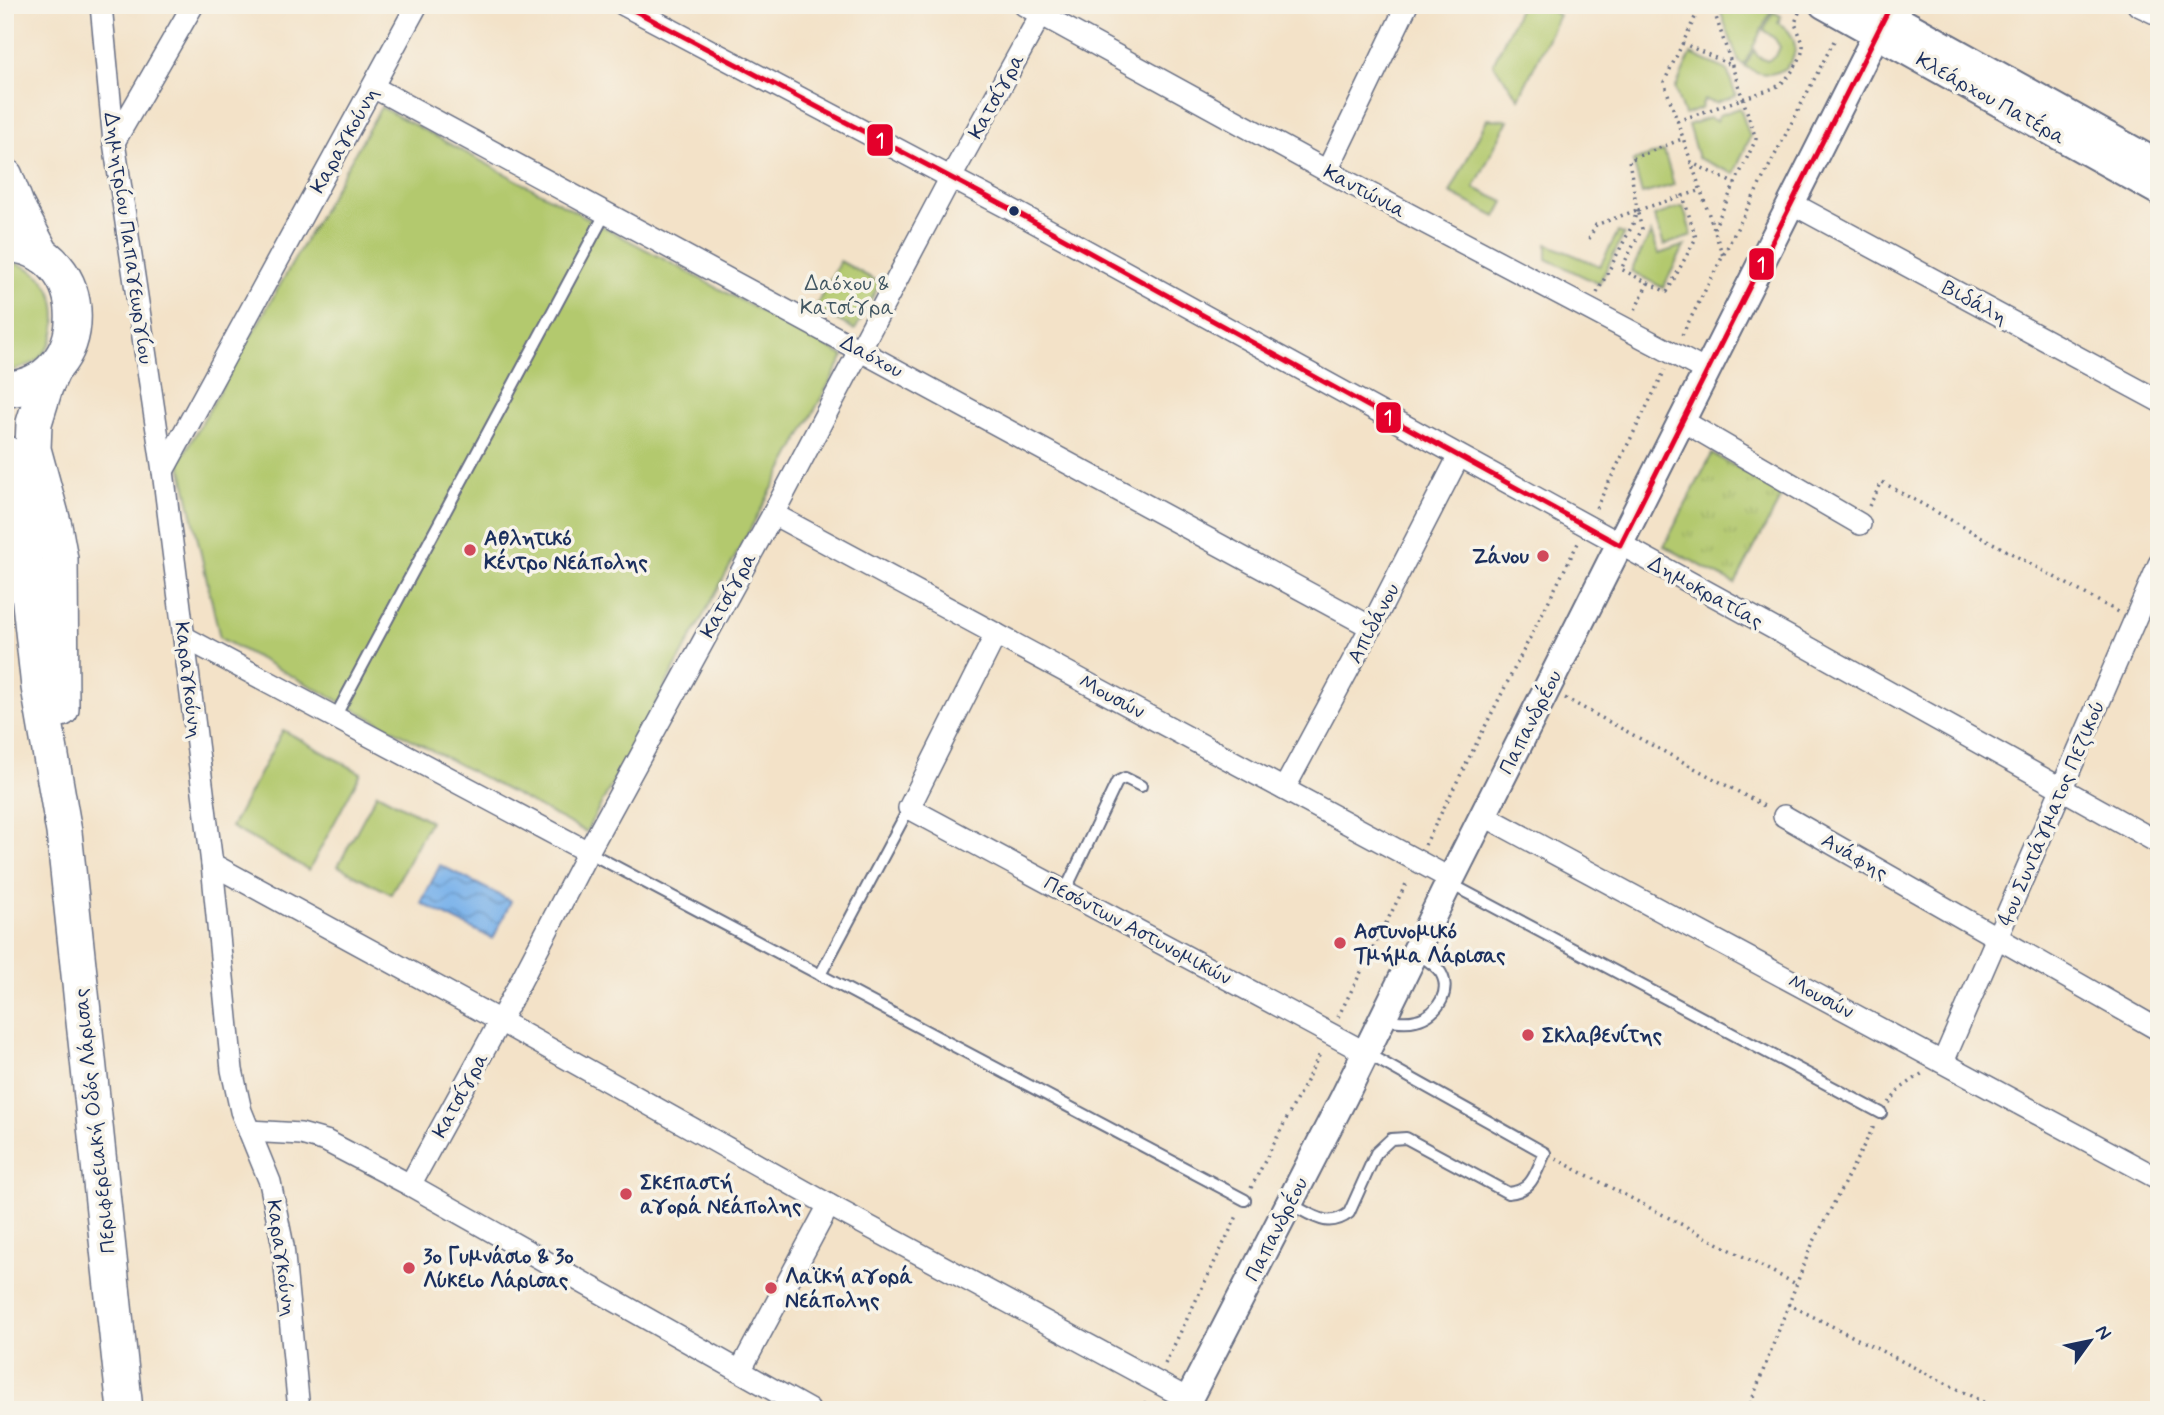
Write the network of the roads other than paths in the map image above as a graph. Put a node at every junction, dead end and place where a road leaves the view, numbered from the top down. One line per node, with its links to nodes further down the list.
1 (101, 5): 12 (street, Δημητρίου Παπαγεωργίου)
2 (193, 5): 12 (street)
3 (417, 5): 11 (street, Καραγκούνη)
4 (624, 5): 16 (street, Δημοκρατίας)
5 (1407, 5): 14 (street)
6 (2138, 5): 10 (street)
7 (1037, 8): 14 (street, Καντώνια); 16 (street, Κατσίγρα)
8 (1834, 11): 9 (street, Κλεάρχου Πατέρα)
9 (1881, 14): 13 (street, Κλεάρχου Πατέρα); 17 (street, Κλεάρχου Πατέρα); 18 (street, Παπανδρέου)
10 (2159, 15)
11 (373, 87): 19 (street, Δαόχου); 30 (street, Καραγκούνη)
12 (114, 142): 30 (street, Δημητρίου Παπαγεωργίου)
13 (2159, 164)
14 (1327, 171): 24 (street, Καντώνια)
15 (5, 176): 21 (highway)
16 (950, 179): 22 (street, Κατσίγρα); 29 (street, Δημοκρατίας)
17 (2159, 192)
18 (1791, 202): 24 (street, Παπανδρέου); 26 (street, Βιδάλη)
19 (605, 214): 22 (street, Δαόχου); 38 (lane)
20 (5, 244): 21 (highway)
21 (42, 255): 23 (highway)
22 (860, 349): 31 (street, Κατσίγρα); 35 (street, Δαόχου)
23 (53, 369): 25 (highway); 45 (highway)
24 (1708, 372): 27 (street, Παπανδρέου)
25 (5, 388)
26 (2159, 401)
27 (1683, 421): 32 (street); 33 (street, Παπανδρέου)
28 (5, 453): 45 (highway)
29 (1459, 456): 33 (street, Δημοκρατίας); 35 (street, Απιδάνου)
30 (163, 471): 37 (street, Καραγκούνη)
31 (773, 514): 36 (street, Μουσών); 47 (street, Κατσίγρα)
32 (1860, 524)
33 (1620, 545): 41 (street, Δημοκρατίας); 43 (street, Παπανδρέου)
34 (2159, 564): 41 (street, 4ου Συντάγματος Πεζικού)
35 (1371, 627): 40 (street, Απιδάνου)
36 (996, 634): 40 (street, Μουσών); 42 (street)
37 (184, 637): 38 (street); 48 (street, Καραγκούνη)
38 (335, 717): 47 (street)
39 (1141, 786): 50 (lane)
40 (1284, 789): 49 (street, Μουσών)
41 (2062, 790): 46 (street, Δημοκρατίας); 51 (street, 4ου Συντάγματος Πεζικού)
42 (909, 808): 50 (street, Πεσόντων Αστυνομικών); 53 (lane)
43 (1483, 815): 49 (street, Παπανδρέου); 58 (street, Μουσών)
44 (1784, 816): 51 (street, Ανάφης)
45 (64, 832): 68 (highway, Περιφερειακή Οδός Λάρισας)
46 (2159, 843)
47 (587, 852): 53 (lane); 55 (street, Κατσίγρα)
48 (212, 864): 55 (street); 60 (street, Καραγκούνη)
49 (1450, 881): 52 (street, Παπανδρέου); 59 (lane)
50 (1065, 891): 57 (street, Πεσόντων Αστυνομικών)
51 (1997, 937): 56 (street, Ανάφης); 58 (street, 4ου Συντάγματος Πεζικού)
52 (1415, 952): 54 (street, Παπανδρέου); 54 (lane)
53 (820, 975): 63 (lane)
54 (1383, 1018): 57 (street, Παπανδρέου)
55 (500, 1021): 62 (street, Κατσίγρα); 65 (street)
56 (2159, 1030)
57 (1366, 1053): 64 (street, Παπανδρέου); 64 (lane)
58 (1943, 1062): 61 (street, Μουσών)
59 (1881, 1113)
60 (249, 1131): 62 (street); 69 (street, Καραγκούνη)
61 (2159, 1179)
62 (410, 1185): 66 (street)
63 (1245, 1200)
64 (1290, 1203): 67 (street, Παπανδρέου)
65 (829, 1205): 66 (street); 67 (street)
66 (740, 1371): 70 (street)
67 (1186, 1404)
68 (125, 1410)
69 (299, 1410)
70 (809, 1410)

